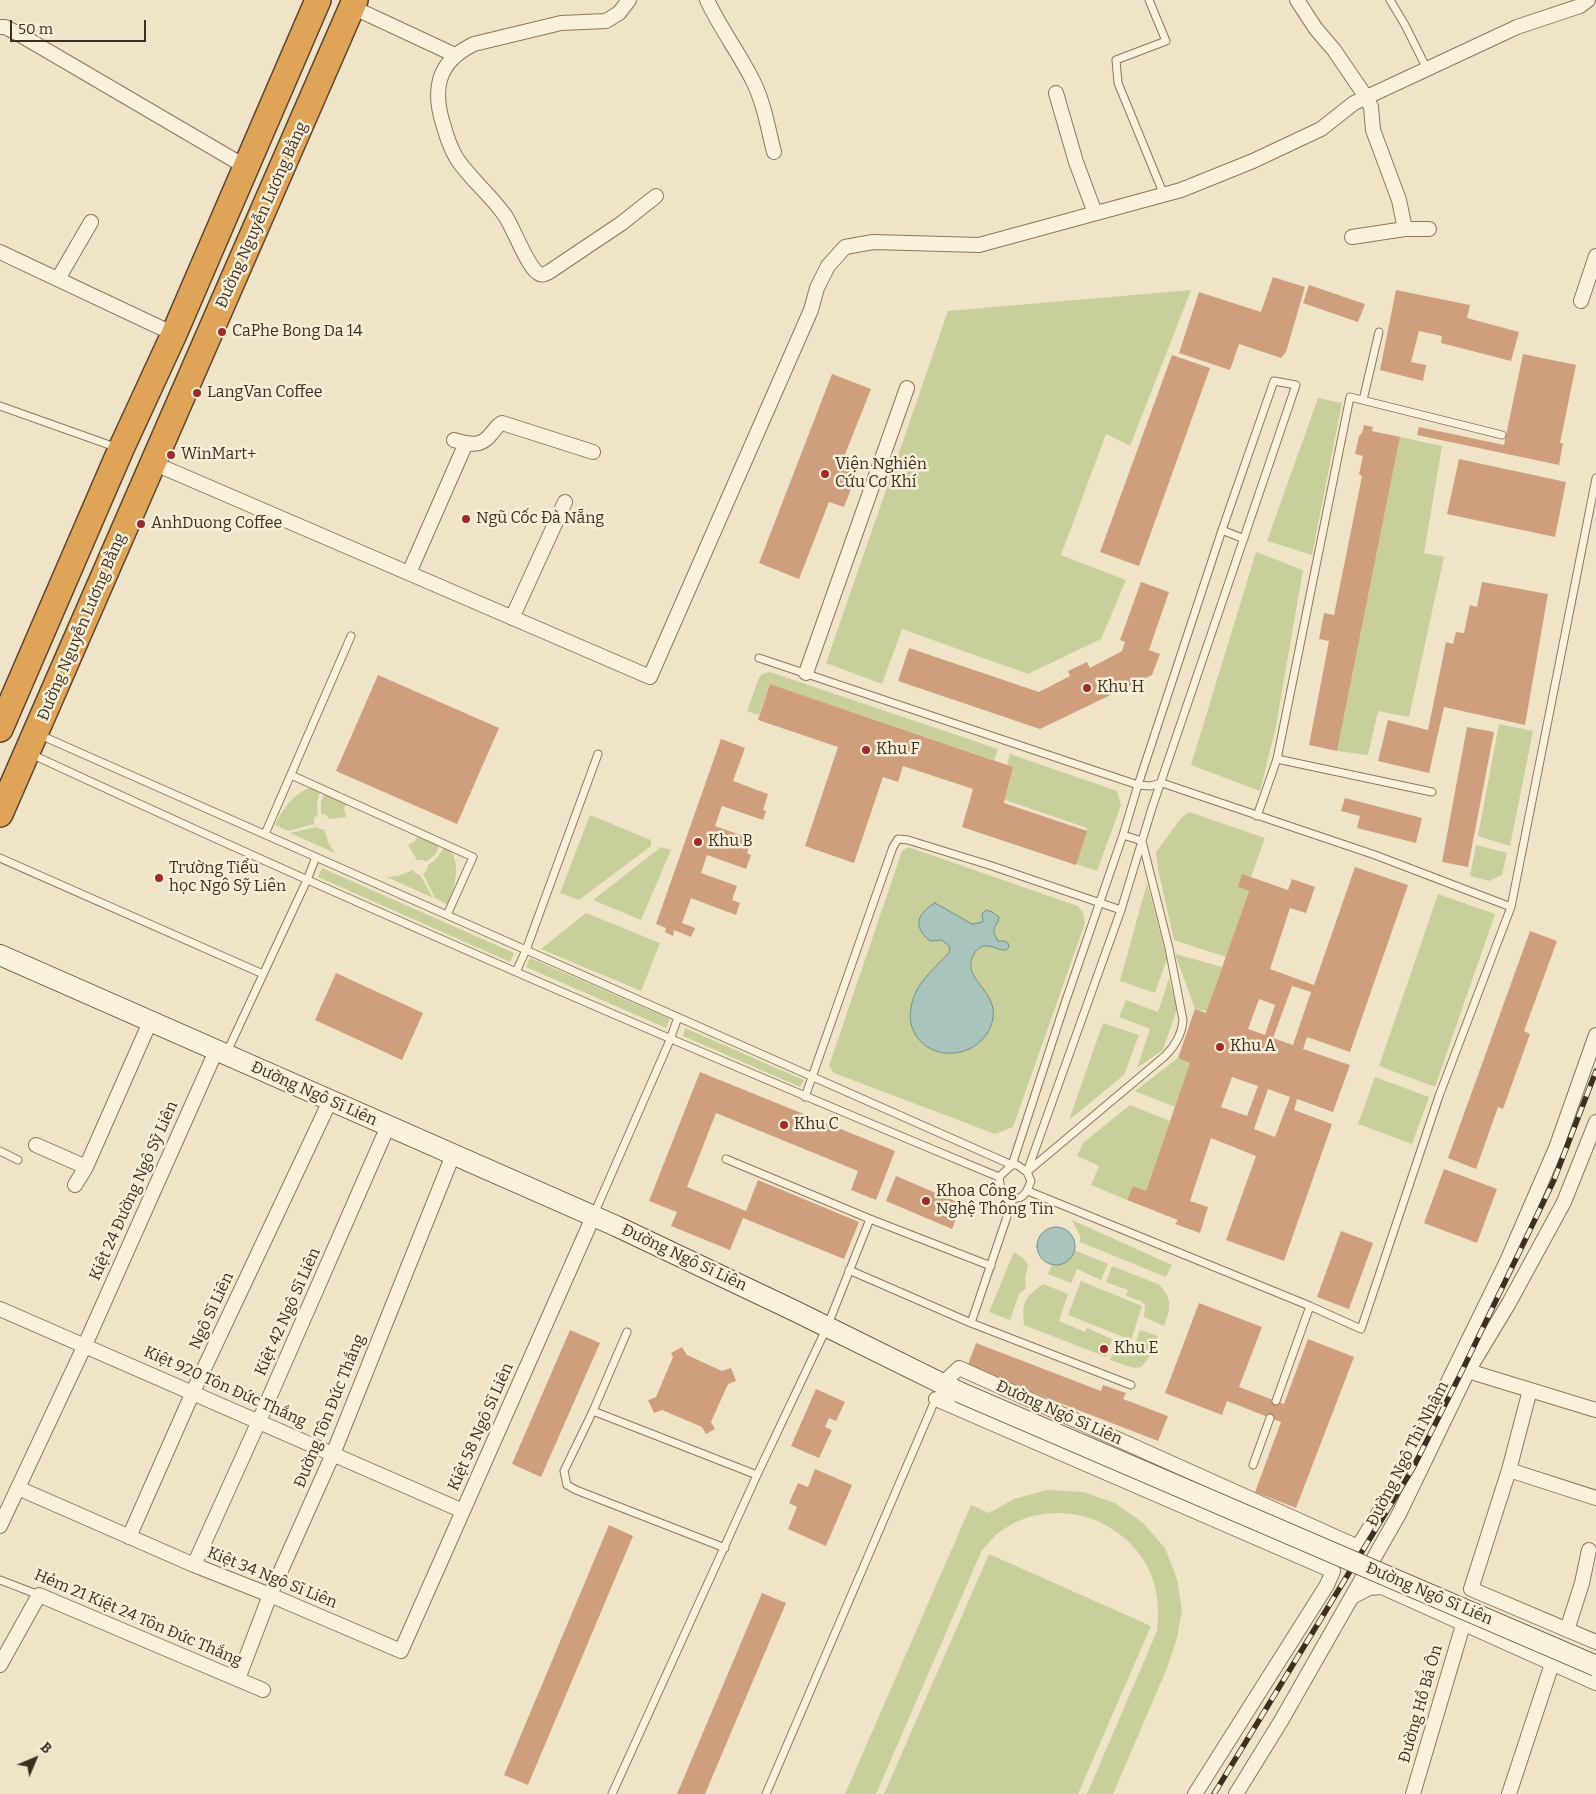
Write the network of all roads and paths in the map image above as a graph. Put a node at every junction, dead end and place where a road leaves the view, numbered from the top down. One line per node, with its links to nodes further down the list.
1 (318, 0): 16 (highway, Đường Nguyễn Lương Bằng)
2 (629, 0): 11 (street)
3 (707, 0): 15 (street)
4 (1149, 0): 17 (lane)
5 (1297, 0): 14 (street)
6 (1390, 0): 12 (lane)
7 (1588, 0): 9 (street)
8 (354, 4): 11 (street); 36 (highway, Đường Nguyễn Lương Bằng)
9 (1556, 7): 12 (street)
10 (0, 27): 16 (street)
11 (455, 56): 18 (street)
12 (1427, 69): 14 (street)
13 (1056, 93): 19 (street)
14 (1366, 98): 17 (street); 21 (street)
15 (774, 152)
16 (246, 167): 29 (highway, Đường Nguyễn Lương Bằng)
17 (1164, 195): 19 (street)
18 (656, 196)
19 (1096, 214): 42 (street)
20 (91, 222): 26 (street)
21 (1405, 229): 22 (street); 23 (street)
22 (1429, 229)
23 (1352, 237)
24 (0, 252): 26 (street)
25 (1596, 256): 27 (street)
26 (58, 279): 29 (street)
27 (1580, 301)
28 (1379, 332): 31 (lane)
29 (174, 334): 34 (highway, Đường Nguyễn Lương Bằng)
30 (907, 388): 45 (street)
31 (1363, 400): 33 (lane); 51 (lane)
32 (0, 406): 34 (lane)
33 (1502, 435)
34 (121, 449): 46 (highway, Đường Nguyễn Lương Bằng)
35 (593, 452): 41 (street)
36 (153, 463): 41 (street); 49 (highway, Đường Nguyễn Lương Bằng)
37 (1596, 478): 65 (lane)
38 (565, 502): 42 (street)
39 (1222, 530): 40 (lane); 40 (lane); 54 (lane)
40 (1244, 538): 53 (lane)
41 (409, 573): 42 (street)
42 (512, 618)
43 (351, 636): 52 (lane)
44 (759, 658): 45 (lane)
45 (806, 673): 54 (lane)
46 (6, 700): 47 (highway, Đường Nguyễn Lương Bằng)
47 (0, 729)
48 (0, 733): 49 (highway)
49 (32, 744): 56 (highway, Đường Nguyễn Lương Bằng); 58 (lane); 63 (lane)
50 (598, 754): 68 (lane)
51 (1277, 759): 55 (lane); 57 (lane)
52 (291, 775): 58 (lane); 67 (lane)
53 (1162, 783): 54 (lane); 57 (lane); 60 (lane)
54 (1138, 785): 59 (lane)
55 (1432, 792)
56 (0, 814)
57 (1257, 816): 65 (lane)
58 (265, 834): 61 (lane)
59 (1124, 836): 60 (lane); 64 (lane)
60 (1142, 841): 66 (lane); 89 (lane)
61 (316, 857): 63 (lane); 67 (lane)
62 (0, 858): 71 (lane)
63 (307, 880): 70 (lane); 71 (lane)
64 (1100, 902): 66 (lane); 77 (lane); 87 (lane)
65 (1511, 907): 98 (lane)
66 (1120, 910): 89 (lane)
67 (447, 915): 68 (lane)
68 (526, 950): 70 (lane); 72 (lane)
69 (0, 955): 73 (street, Đường Ngô Sĩ Liên)
70 (516, 972): 75 (lane)
71 (263, 974): 76 (lane)
72 (678, 1017): 75 (lane); 77 (lane)
73 (150, 1022): 76 (street, Đường Ngô Sĩ Liên); 88 (street)
74 (1596, 1035): 108 (street, Đường Ngô Sĩ Liên)
75 (670, 1040): 78 (lane); 94 (lane)
76 (221, 1053): 79 (street, Đường Ngô Sĩ Liên); 103 (street, Kiệt 24 Đường Ngô Sỹ Liên)
77 (813, 1077): 78 (lane); 87 (lane)
78 (805, 1097): 90 (lane)
79 (330, 1101): 81 (street, Đường Ngô Sĩ Liên); 107 (street, Ngô Sĩ Liên)
80 (1596, 1122): 104 (street, Đường Ngô Thì Nhậm)
81 (388, 1126): 84 (street, Đường Ngô Sĩ Liên); 113 (street, Kiệt 42 Ngô Sĩ Liên)
82 (36, 1145): 88 (street)
83 (0, 1151): 86 (lane)
84 (452, 1155): 94 (street, Đường Ngô Sĩ Liên); 114 (street, Đường Tôn Đức Thắng)
85 (726, 1159): 95 (lane)
86 (18, 1160)
87 (1012, 1165): 89 (lane); 90 (lane)
88 (86, 1167): 91 (street)
89 (1027, 1172): 92 (lane)
90 (999, 1177): 93 (lane)
91 (75, 1185)
92 (1028, 1191): 93 (lane); 98 (lane)
93 (1013, 1199): 96 (lane)
94 (593, 1217): 101 (street, Đường Ngô Sĩ Liên); 120 (street, Kiệt 58 Ngô Sĩ Liên)
95 (870, 1219): 96 (lane); 97 (lane)
96 (991, 1266): 100 (lane)
97 (849, 1270): 100 (lane); 101 (lane)
98 (1310, 1306): 109 (lane)
99 (0, 1309): 103 (street, Kiệt 920 Tôn Đức Thắng)
100 (971, 1323): 105 (lane)
101 (827, 1327): 108 (street, Đường Ngô Sĩ Liên); 117 (lane)
102 (626, 1332): 111 (lane)
103 (85, 1345): 107 (street, Kiệt 920 Tôn Đức Thắng); 118 (street, Kiệt 24 Đường Ngô Sỹ Liên)
104 (1468, 1371): 106 (street); 129 (street, Đường Ngô Thì Nhậm)
105 (1131, 1385)
106 (1530, 1390): 110 (street); 116 (street)
107 (193, 1392): 113 (street, Kiệt 920 Tôn Đức Thắng); 122 (street, Ngô Sĩ Liên)
108 (945, 1392): 136 (street, Đường Ngô Sĩ Liên, bridge); 141 (lane); 142 (street)
109 (1276, 1401)
110 (1596, 1410)
111 (593, 1411): 117 (lane); 123 (lane)
112 (1270, 1418): 115 (lane)
113 (259, 1422): 114 (street, Kiệt 920 Tôn Đức Thắng); 125 (street, Kiệt 42 Ngô Sĩ Liên)
114 (333, 1454): 120 (street, Kiệt 920 Tôn Đức Thắng); 128 (street, Đường Tôn Đức Thắng)
115 (1254, 1465)
116 (1508, 1470): 119 (street); 131 (street)
117 (757, 1475): 123 (lane)
118 (18, 1488): 121 (street, Kiệt 24 Đường Ngô Sỹ Liên); 122 (street, Kiệt 34 Ngô Sĩ Liên)
119 (1596, 1498)
120 (463, 1511): 133 (street, Kiệt 58 Ngô Sĩ Liên)
121 (0, 1526)
122 (129, 1538): 125 (street, Kiệt 34 Ngô Sĩ Liên)
123 (724, 1548): 140 (lane)
124 (1589, 1550): 131 (street)
125 (194, 1565): 128 (street, Kiệt 34 Ngô Sĩ Liên)
126 (0, 1580): 127 (lane, Hẻm 21 Kiệt 24 Tôn Đức Thắng)
127 (39, 1595): 135 (street); 137 (street, Hẻm 21 Kiệt 24 Tôn Đức Thắng)
128 (270, 1595): 133 (street, Kiệt 34 Ngô Sĩ Liên); 137 (street, Đường Tôn Đức Thắng)
129 (1351, 1598): 130 (street); 143 (street, Đường Ngô Thì Nhậm)
130 (1463, 1625): 134 (street); 144 (street, Đường Hồ Bá Ôn)
131 (1567, 1630): 132 (street)
132 (1596, 1642)
133 (401, 1651)
134 (1552, 1664): 138 (street); 145 (street)
135 (0, 1665)
136 (1596, 1666)
137 (238, 1679): 139 (street, Hẻm 21 Kiệt 24 Tôn Đức Thắng)
138 (1596, 1683)
139 (263, 1690)
140 (612, 1794)
141 (766, 1794)
142 (1195, 1794)
143 (1236, 1794)
144 (1413, 1794)
145 (1509, 1794)

